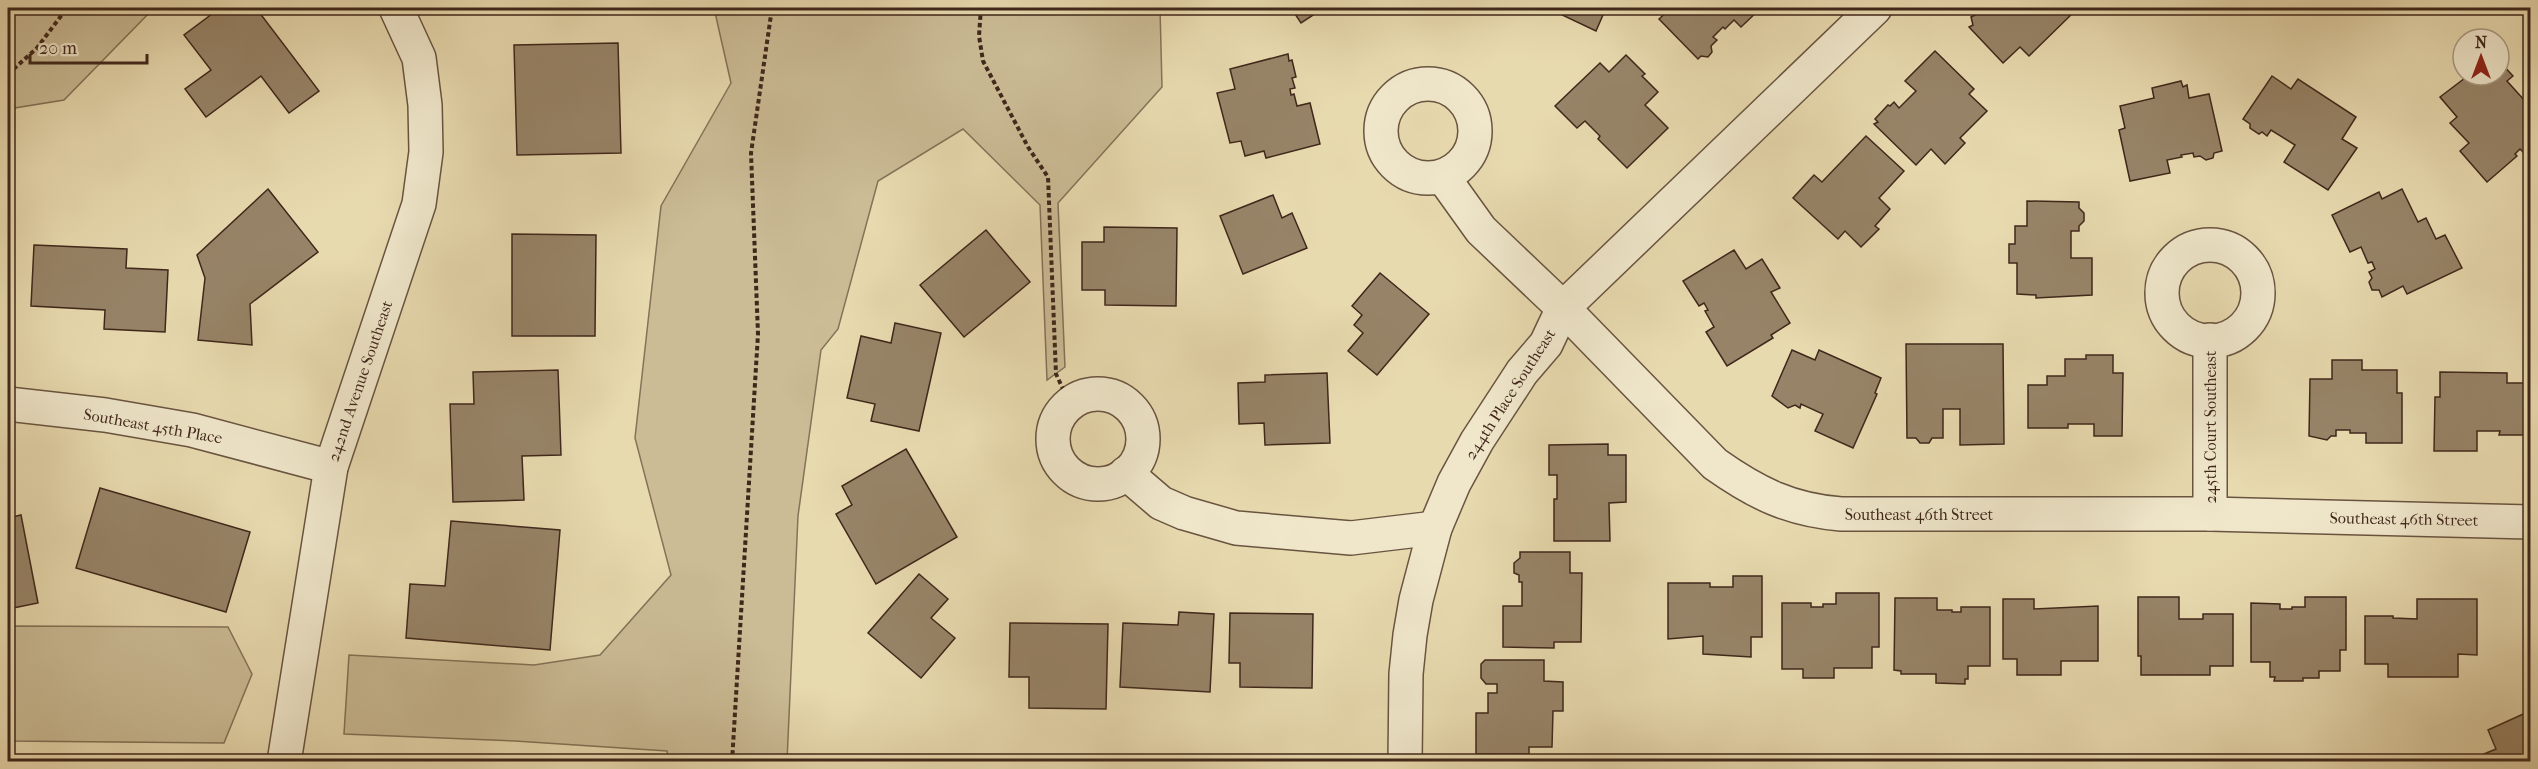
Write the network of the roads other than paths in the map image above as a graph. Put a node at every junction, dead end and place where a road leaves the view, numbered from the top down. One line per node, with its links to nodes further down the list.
1 (396, 8): 7 (street, 242nd Avenue Southeast)
2 (1875, 8): 4 (street, 244th Place Southeast)
3 (1443, 177): 4 (street, Southeast 46th Street)
4 (1563, 308): 9 (street, Southeast 46th Street); 11 (street, 244th Place Southeast)
5 (2210, 340): 9 (street, 245th Court Southeast)
6 (8, 404): 7 (street, Southeast 45th Place)
7 (331, 467): 12 (street, 242nd Avenue Southeast)
8 (1126, 473): 8 (street); 11 (street)
9 (2210, 514): 10 (street, Southeast 46th Street)
10 (2530, 522)
11 (1435, 528): 13 (street, 244th Place Southeast)
12 (284, 762)
13 (1404, 762)

